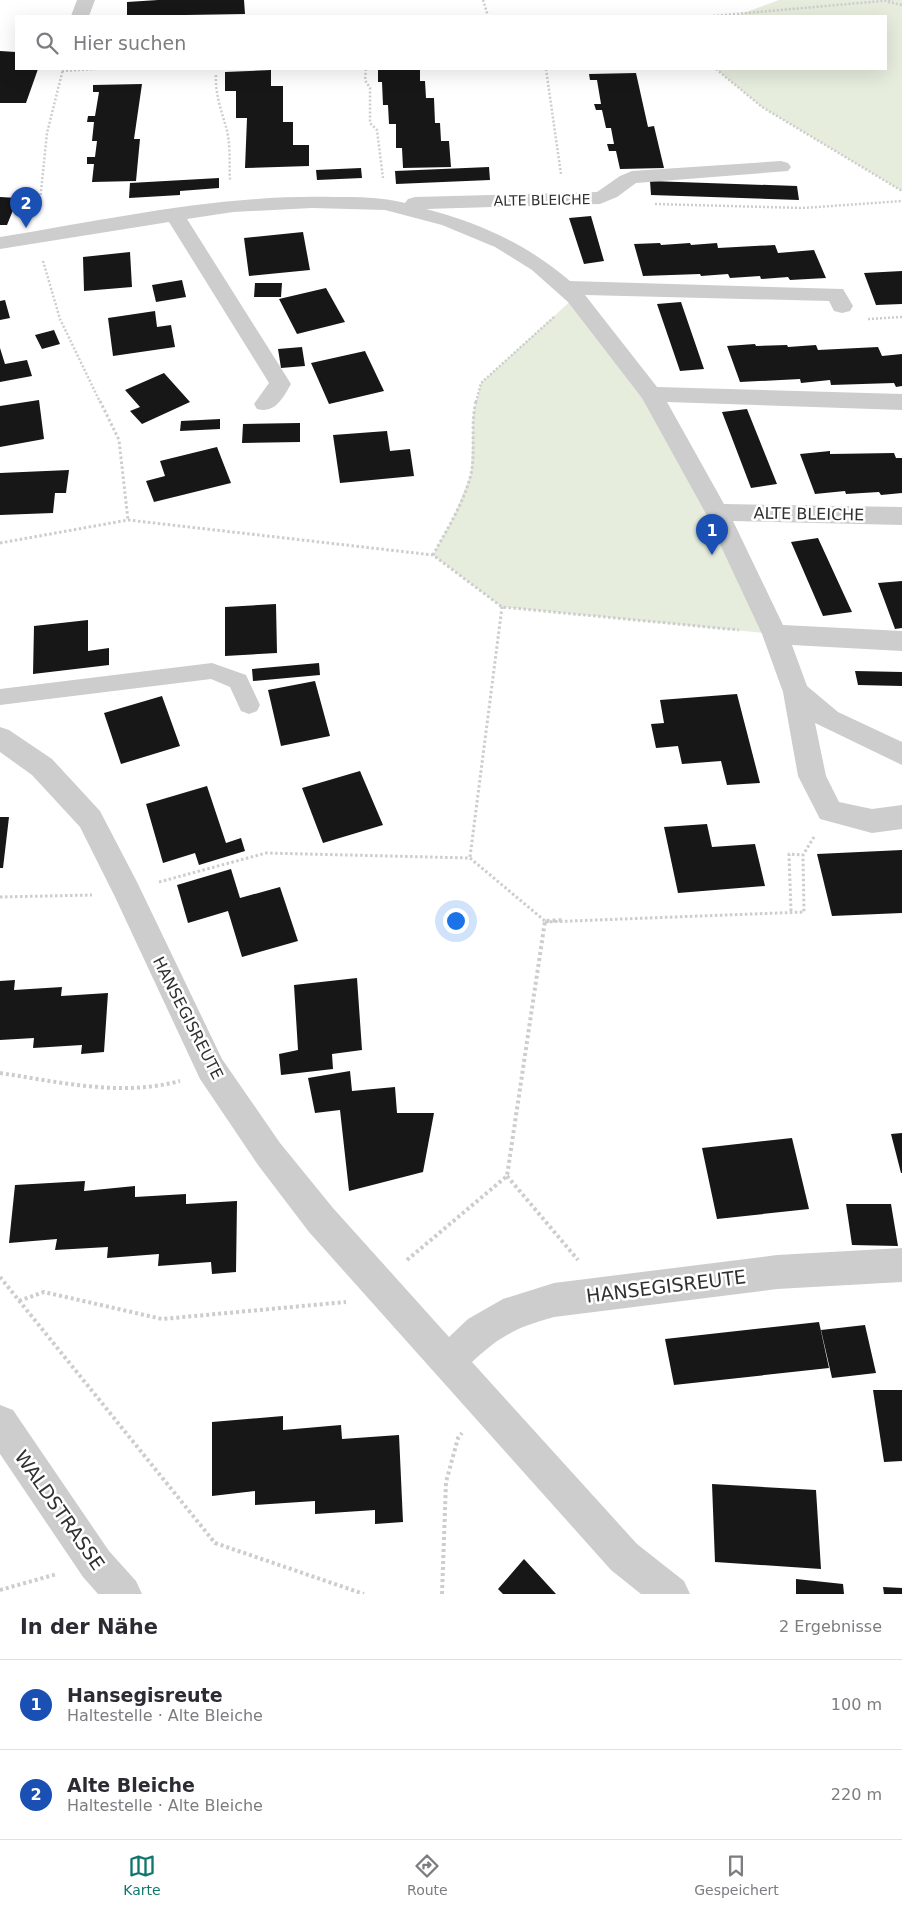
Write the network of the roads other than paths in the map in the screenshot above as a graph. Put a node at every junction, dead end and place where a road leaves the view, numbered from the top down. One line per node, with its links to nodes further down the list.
1 (86, 0): 2 (street)
2 (80, 15)
3 (781, 167): 4 (street, ALTE BLEICHE)
4 (386, 204): 5 (street, ALTE BLEICHE); 7 (street, ALTE BLEICHE)
5 (174, 214): 6 (street, ALTE BLEICHE); 11 (street)
6 (0, 243)
7 (570, 293): 8 (street); 9 (street, ALTE BLEICHE)
8 (842, 306)
9 (651, 394): 10 (street); 12 (street, ALTE BLEICHE)
10 (902, 402)
11 (265, 404)
12 (717, 512): 13 (street, ALTE BLEICHE); 14 (street, ALTE BLEICHE)
13 (902, 516)
14 (775, 634): 15 (street); 16 (street, ALTE BLEICHE)
15 (902, 641)
16 (796, 692): 20 (street); 21 (street, ALTE BLEICHE)
17 (0, 697): 18 (lane)
18 (249, 705)
19 (0, 738): 23 (street, HANSEGISREUTE)
20 (902, 754)
21 (902, 817)
22 (902, 1265): 23 (street, HANSEGISREUTE)
23 (449, 1361): 26 (street, HANSEGISREUTE)
24 (0, 1423): 25 (street, WALDSTRASSE)
25 (123, 1594)
26 (671, 1594)

